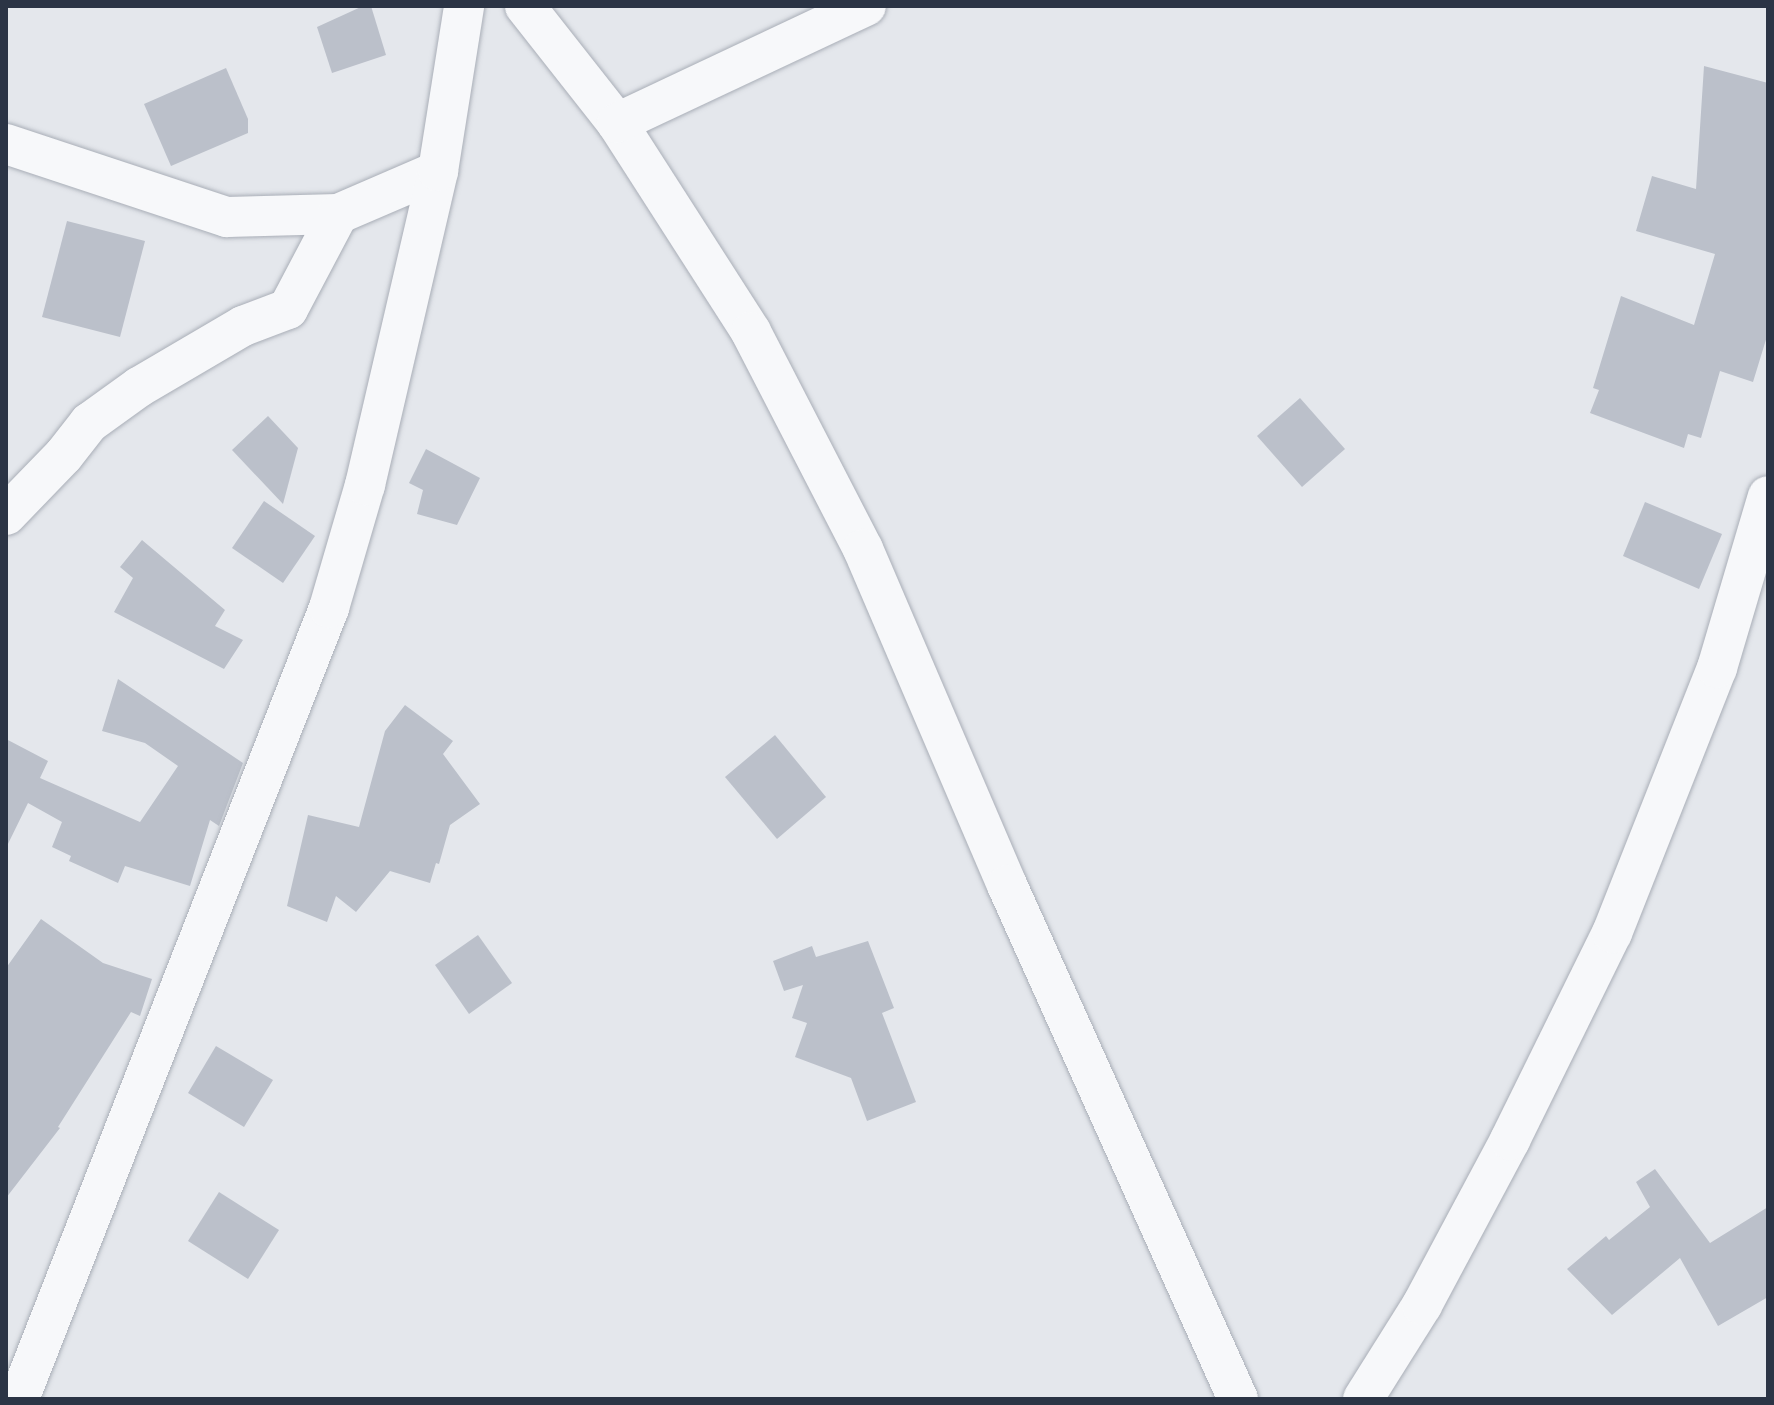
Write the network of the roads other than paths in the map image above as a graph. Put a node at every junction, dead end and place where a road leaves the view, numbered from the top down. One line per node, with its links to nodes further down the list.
1 (464, 6): 6 (street)
2 (525, 6): 4 (street)
3 (866, 6): 4 (street)
4 (617, 123): 11 (street)
5 (6, 144): 7 (street)
6 (438, 171): 7 (street); 10 (street)
7 (338, 214): 9 (street)
8 (1768, 496): 12 (street)
9 (6, 515)
10 (19, 1399)
11 (1238, 1399)
12 (1363, 1399)

